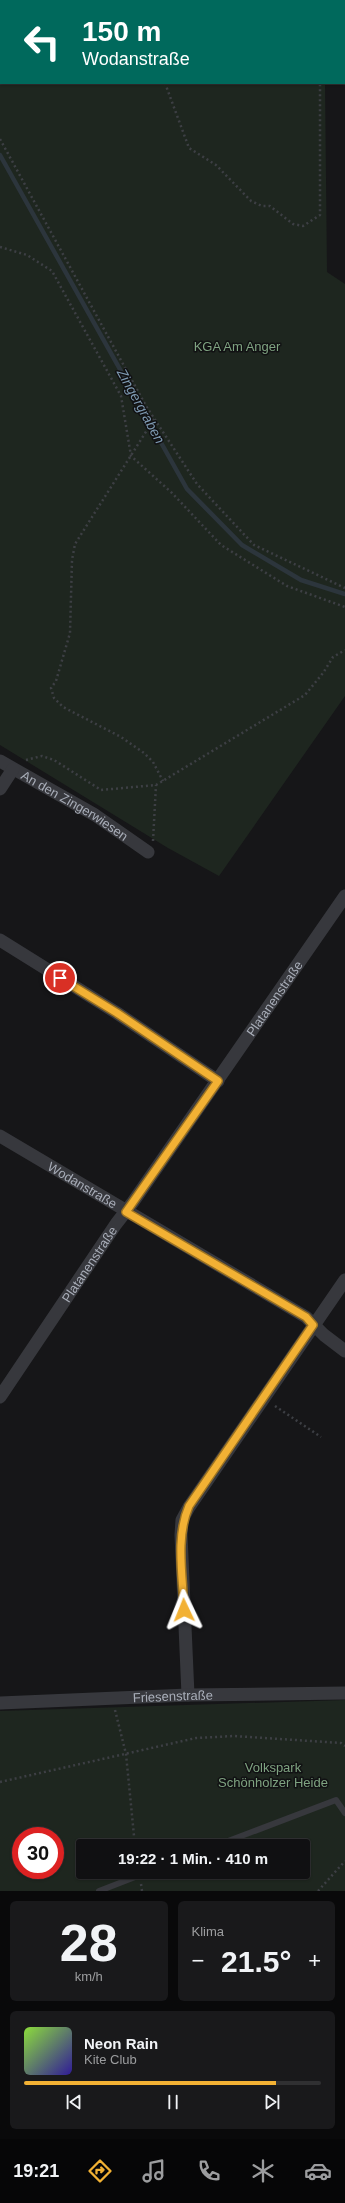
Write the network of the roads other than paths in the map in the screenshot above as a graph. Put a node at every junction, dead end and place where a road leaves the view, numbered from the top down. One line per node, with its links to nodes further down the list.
1 (0, 761): 2 (street, An den Zingerwiesen)
2 (13, 769): 3 (street); 4 (street, An den Zingerwiesen)
3 (0, 789)
4 (148, 852)
5 (345, 896): 7 (street, Platanenstraße)
6 (0, 940): 7 (street)
7 (218, 1081): 9 (street, Platanenstraße)
8 (0, 1136): 9 (street, Wodanstraße)
9 (126, 1212): 11 (street, Wodanstraße); 13 (street, Platanenstraße)
10 (345, 1280): 11 (street)
11 (313, 1325): 12 (street, Wodanstraße); 15 (street)
12 (345, 1351)
13 (0, 1396)
14 (345, 1693): 15 (street, Friesenstraße)
15 (188, 1694): 16 (street, Friesenstraße)
16 (0, 1703)
17 (345, 1813): 18 (lane)
18 (233, 1839)
19 (130, 1879): 20 (lane)
20 (99, 1891)

